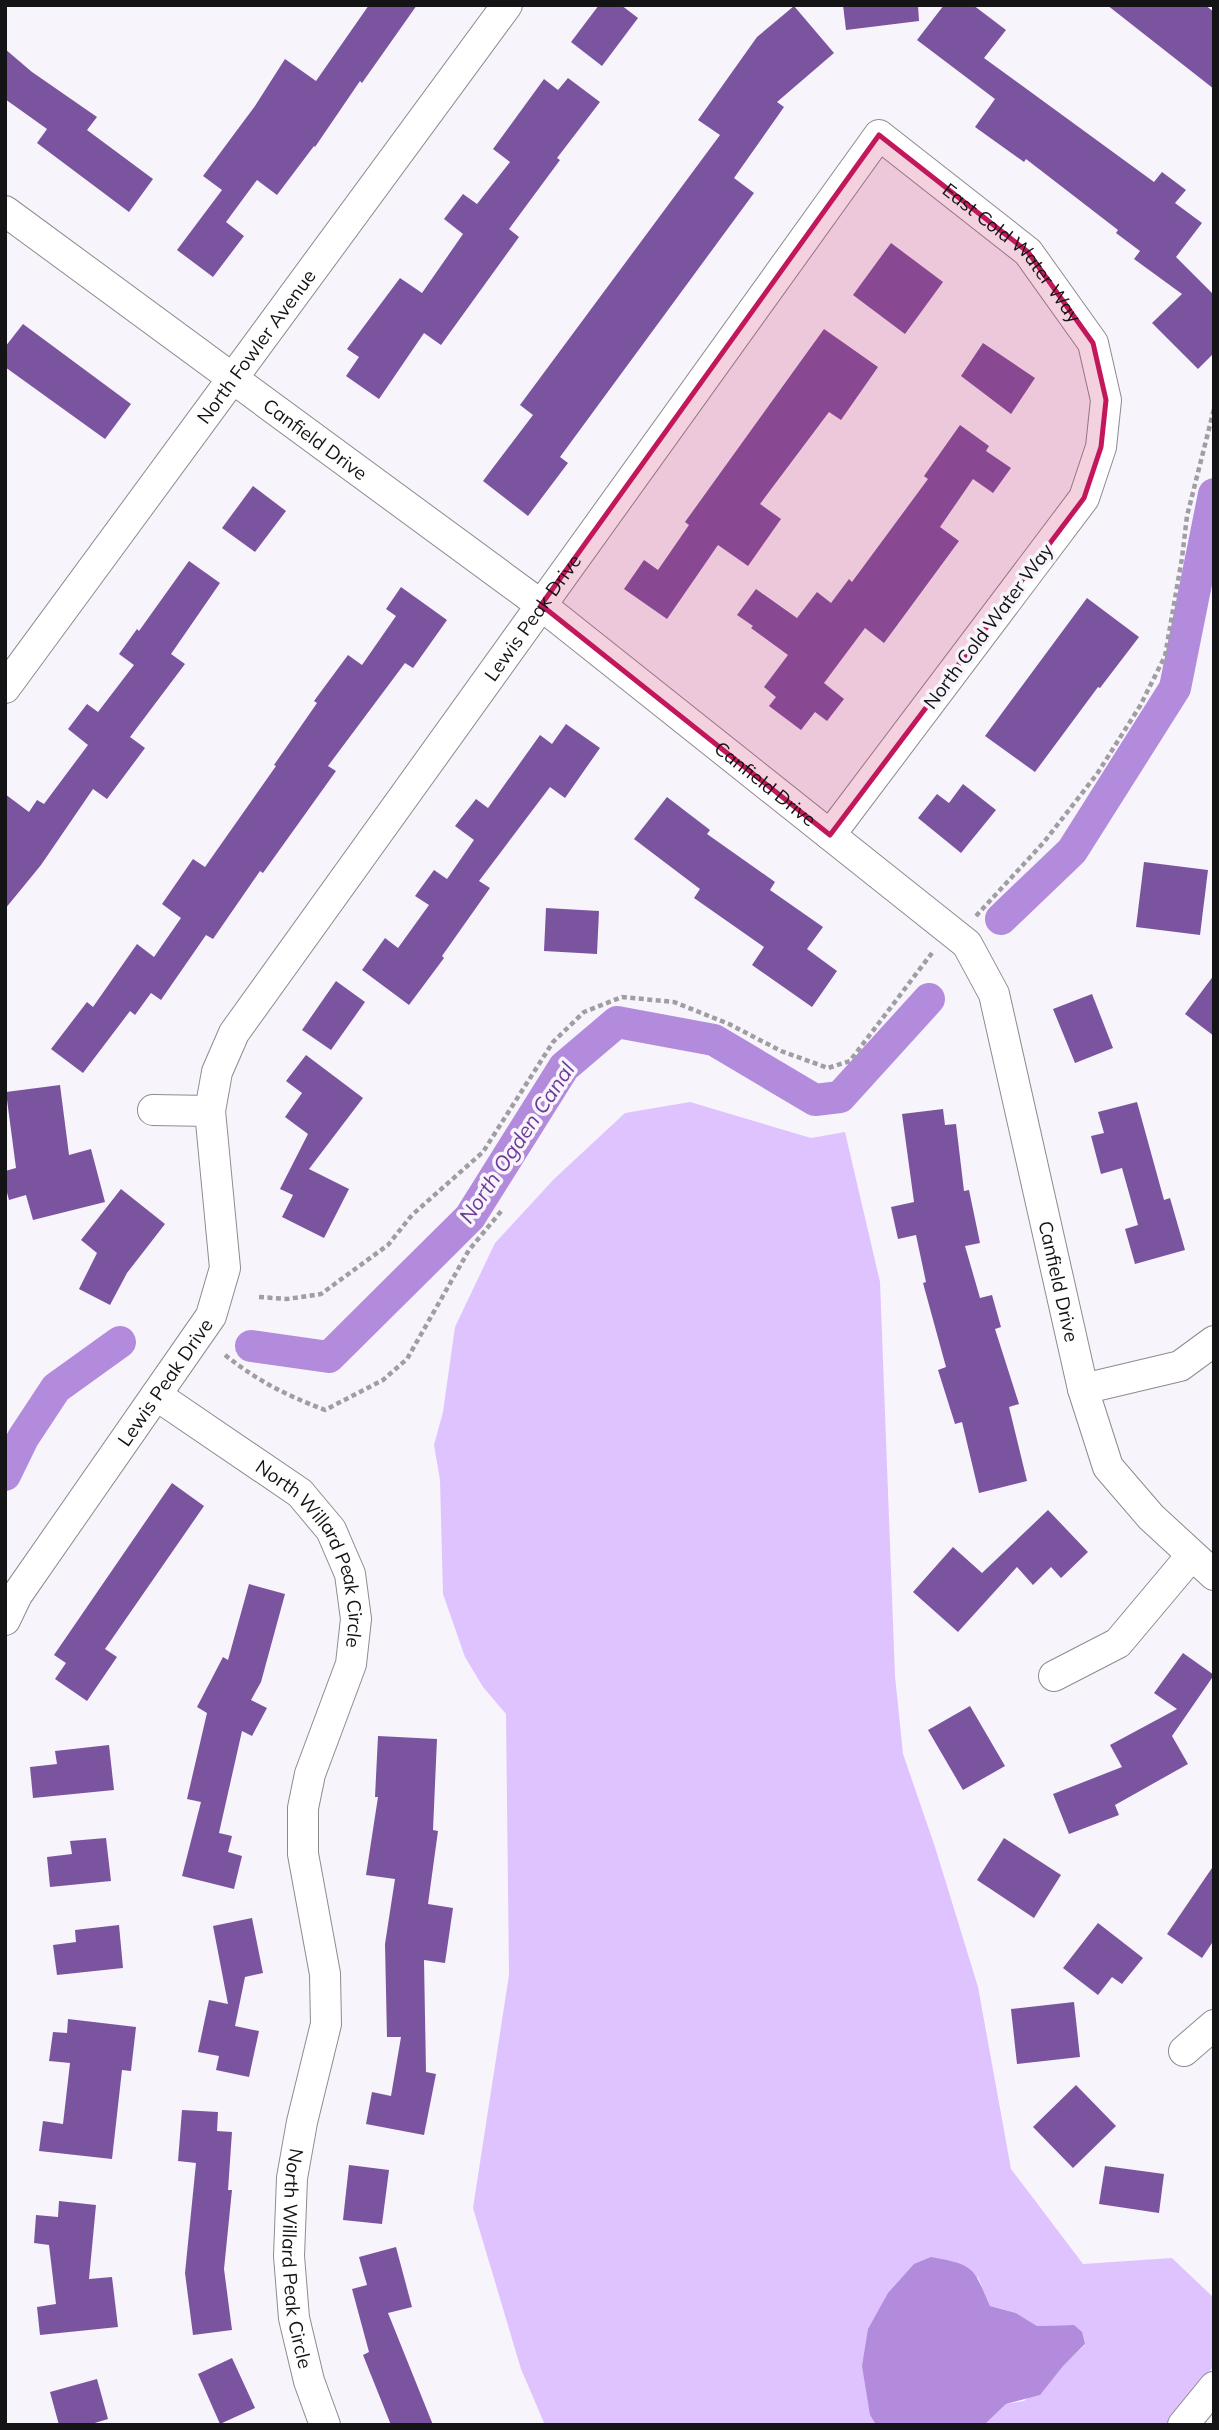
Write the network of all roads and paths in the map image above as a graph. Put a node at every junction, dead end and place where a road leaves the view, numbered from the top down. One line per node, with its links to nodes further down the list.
1 (508, 5): 4 (street, North Fowler Avenue)
2 (879, 135): 5 (street, East Cold Water Way); 7 (street, Lewis Peak Drive)
3 (5, 211): 4 (street, Canfield Drive)
4 (233, 379): 7 (street, Canfield Drive); 8 (street, North Fowler Avenue)
5 (1106, 400): 10 (street, North Cold Water Way)
6 (1214, 409): 11 (path)
7 (541, 604): 10 (street, Canfield Drive); 14 (street, Lewis Peak Drive)
8 (14, 656): 9 (street, North Fowler Avenue)
9 (5, 688)
10 (830, 835): 19 (street, Canfield Drive)
11 (968, 923)
12 (932, 953): 16 (path)
13 (152, 1110): 14 (street)
14 (210, 1111): 20 (street, Lewis Peak Drive)
15 (503, 1209): 18 (path)
16 (259, 1297)
17 (1214, 1341): 19 (street)
18 (225, 1355)
19 (1083, 1389): 21 (street, Canfield Drive)
20 (156, 1395): 23 (street, Lewis Peak Drive); 28 (street, North Willard Peak Circle)
21 (1191, 1556): 22 (street, Canfield Drive); 24 (street)
22 (1214, 1575)
23 (5, 1620)
24 (1054, 1676)
25 (1214, 2025): 26 (street)
26 (1184, 2051)
27 (1214, 2386): 29 (street)
28 (325, 2425)
29 (1183, 2425)

